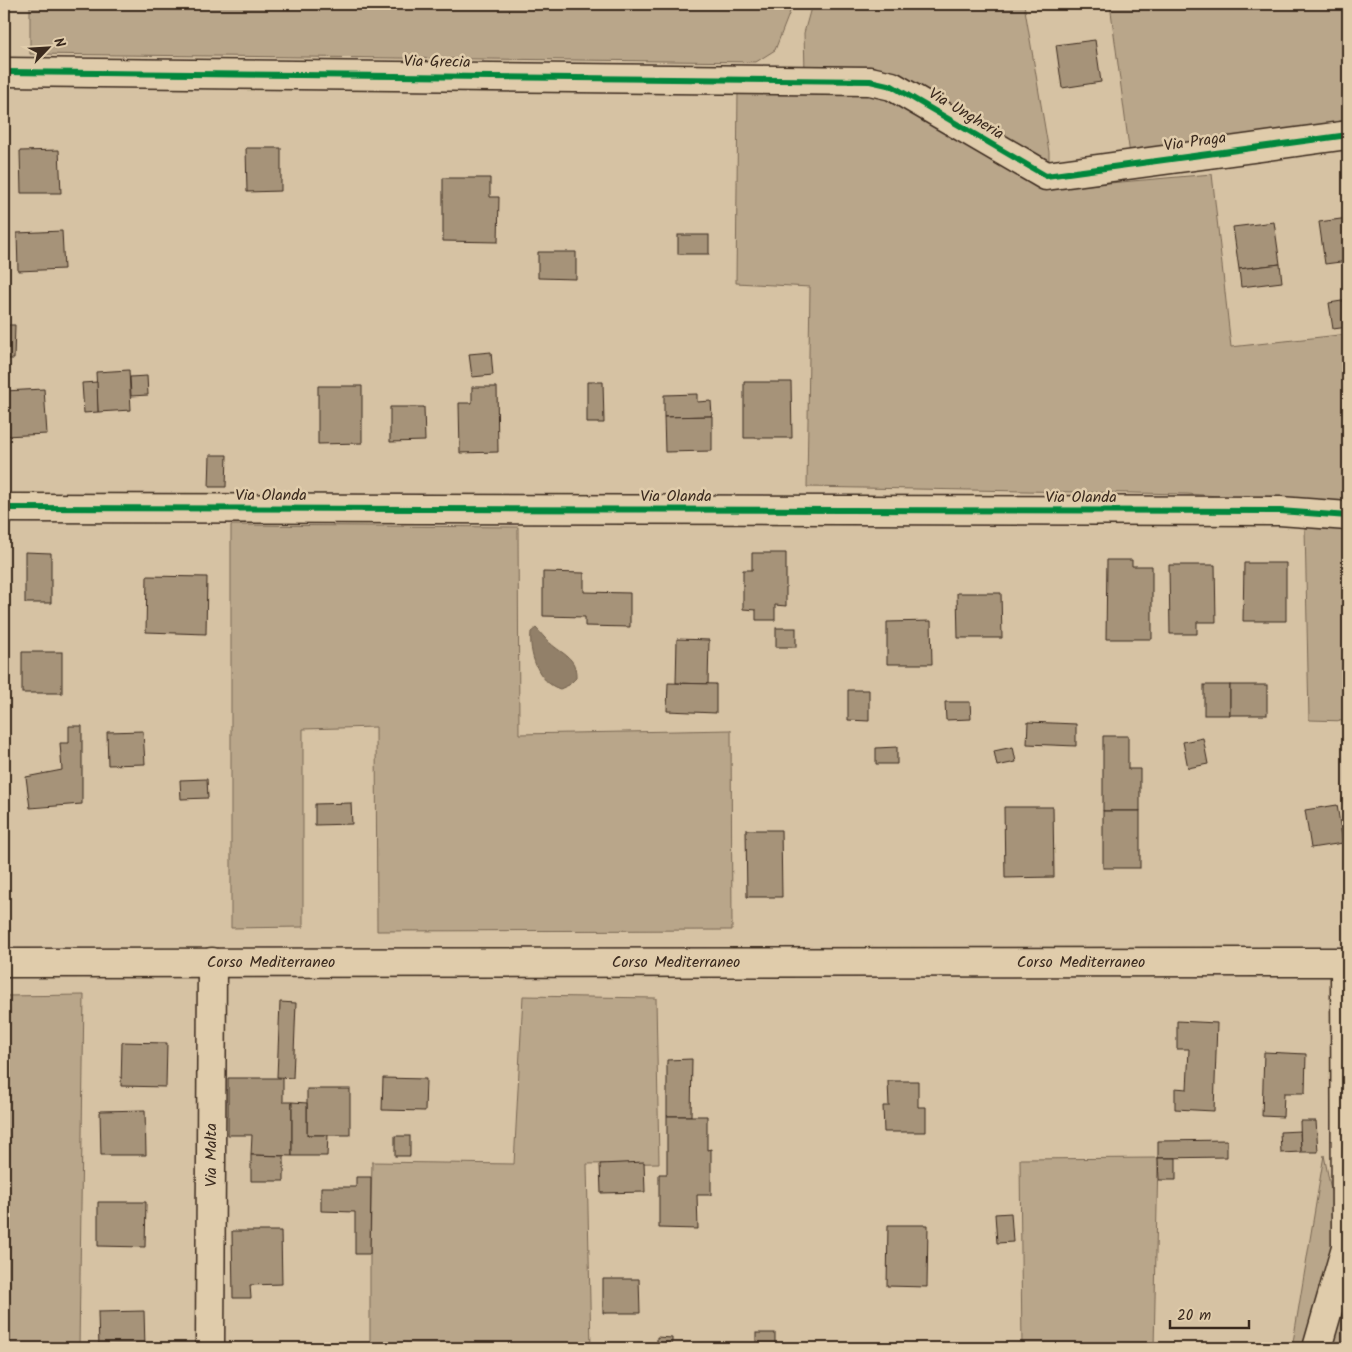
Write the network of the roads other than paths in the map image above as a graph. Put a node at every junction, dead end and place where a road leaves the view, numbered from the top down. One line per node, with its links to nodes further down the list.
1 (4, 72): 2 (street, Via Grecia)
2 (870, 81): 4 (street, Via Ungheria)
3 (1348, 135): 4 (street, Via Praga)
4 (1046, 176)
5 (4, 508): 6 (street, Via Olanda)
6 (1348, 516)
7 (212, 962): 8 (street, Corso Mediterraneo); 9 (street, Corso Mediterraneo); 10 (street, Via Malta)
8 (1347, 962): 11 (street)
9 (4, 963)
10 (210, 1348)
11 (1317, 1348)

